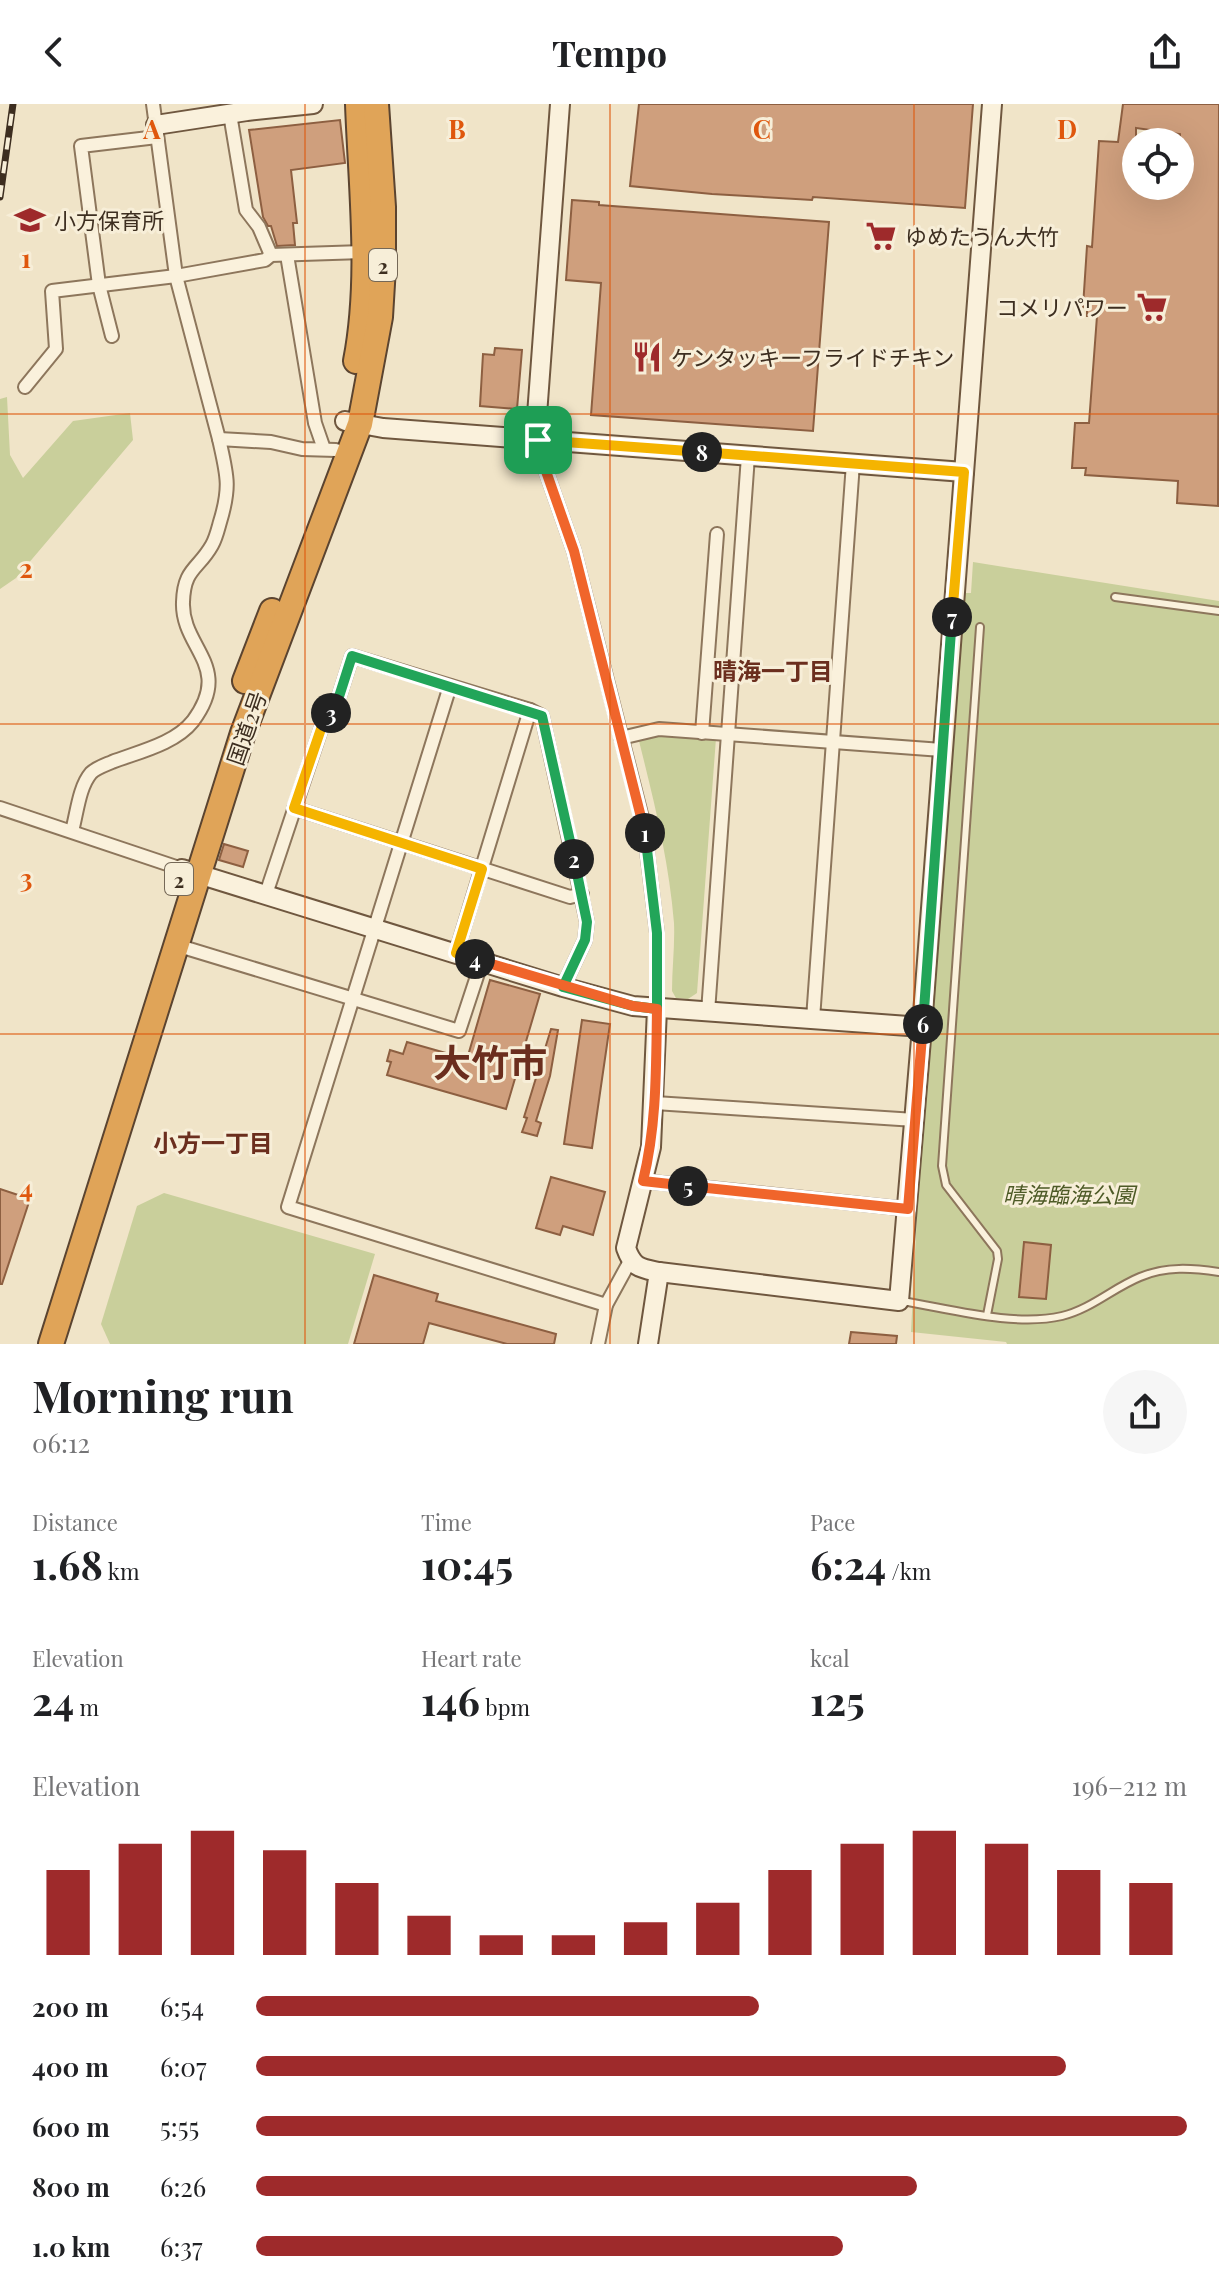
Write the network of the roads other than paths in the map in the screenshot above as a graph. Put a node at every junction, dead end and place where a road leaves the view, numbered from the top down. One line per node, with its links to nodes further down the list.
1 (153, 104): 8 (street)
2 (313, 104): 7 (street)
3 (358, 104): 9 (highway, 国道2号 / 2)
4 (376, 104): 16 (highway, 国道2号 / 2)
5 (560, 104): 18 (street)
6 (992, 104): 22 (street)
7 (230, 114): 8 (street); 10 (street)
8 (156, 131): 12 (street); 13 (street)
9 (363, 252): 11 (street); 16 (highway, 国道2号 / 2)
10 (271, 255): 11 (street); 12 (street)
11 (287, 255): 19 (street)
12 (176, 276): 13 (street); 17 (street)
13 (99, 285): 14 (street); 15 (street)
14 (112, 336)
15 (25, 387)
16 (353, 423): 18 (street); 19 (highway, 国道2号 / 2)
17 (219, 439): 19 (street); 36 (street)
18 (538, 440): 20 (street); 31 (street)
19 (337, 452): 39 (highway, 国道2号 / 2)
20 (748, 456): 21 (street); 30 (street)
21 (853, 463): 22 (street); 32 (street)
22 (964, 472): 33 (street)
23 (717, 534): 29 (street)
24 (1115, 597): 25 (lane)
25 (1219, 611)
26 (980, 627): 61 (lane)
27 (450, 686): 28 (street); 35 (street); 37 (street)
28 (530, 710): 38 (street); 41 (street)
29 (702, 733): 30 (street); 31 (street)
30 (730, 736): 32 (street); 49 (street)
31 (621, 738): 48 (street)
32 (833, 742): 33 (street); 50 (street)
33 (942, 750): 51 (street)
34 (0, 808): 36 (street)
35 (294, 808): 37 (street); 40 (street)
36 (72, 831): 39 (street)
37 (401, 843): 38 (street); 42 (street)
38 (482, 869): 41 (street); 44 (street)
39 (190, 871): 40 (street); 43 (highway, 国道2号 / 2); 62 (highway, 国道2号 / 2)
40 (266, 894): 42 (street)
41 (582, 894): 46 (street)
42 (374, 927): 44 (street); 47 (street)
43 (176, 945): 47 (street); 63 (highway, 国道2号 / 2)
44 (456, 953): 45 (street)
45 (482, 961): 46 (street); 47 (street)
46 (563, 987): 48 (street)
47 (351, 997): 60 (street)
48 (657, 1009): 49 (street); 52 (street)
49 (708, 1012): 50 (street)
50 (813, 1019): 51 (street)
51 (922, 1027): 53 (street)
52 (655, 1103): 53 (street); 54 (street)
53 (915, 1120): 55 (street)
54 (643, 1181): 55 (street); 56 (street)
55 (908, 1209): 59 (street)
56 (630, 1261): 57 (street); 60 (street)
57 (659, 1272): 59 (street); 65 (street)
58 (1219, 1272): 61 (lane)
59 (899, 1301): 61 (lane)
60 (606, 1305): 64 (street)
61 (987, 1315)
62 (35, 1344)
63 (51, 1344)
64 (598, 1344)
65 (648, 1344)

